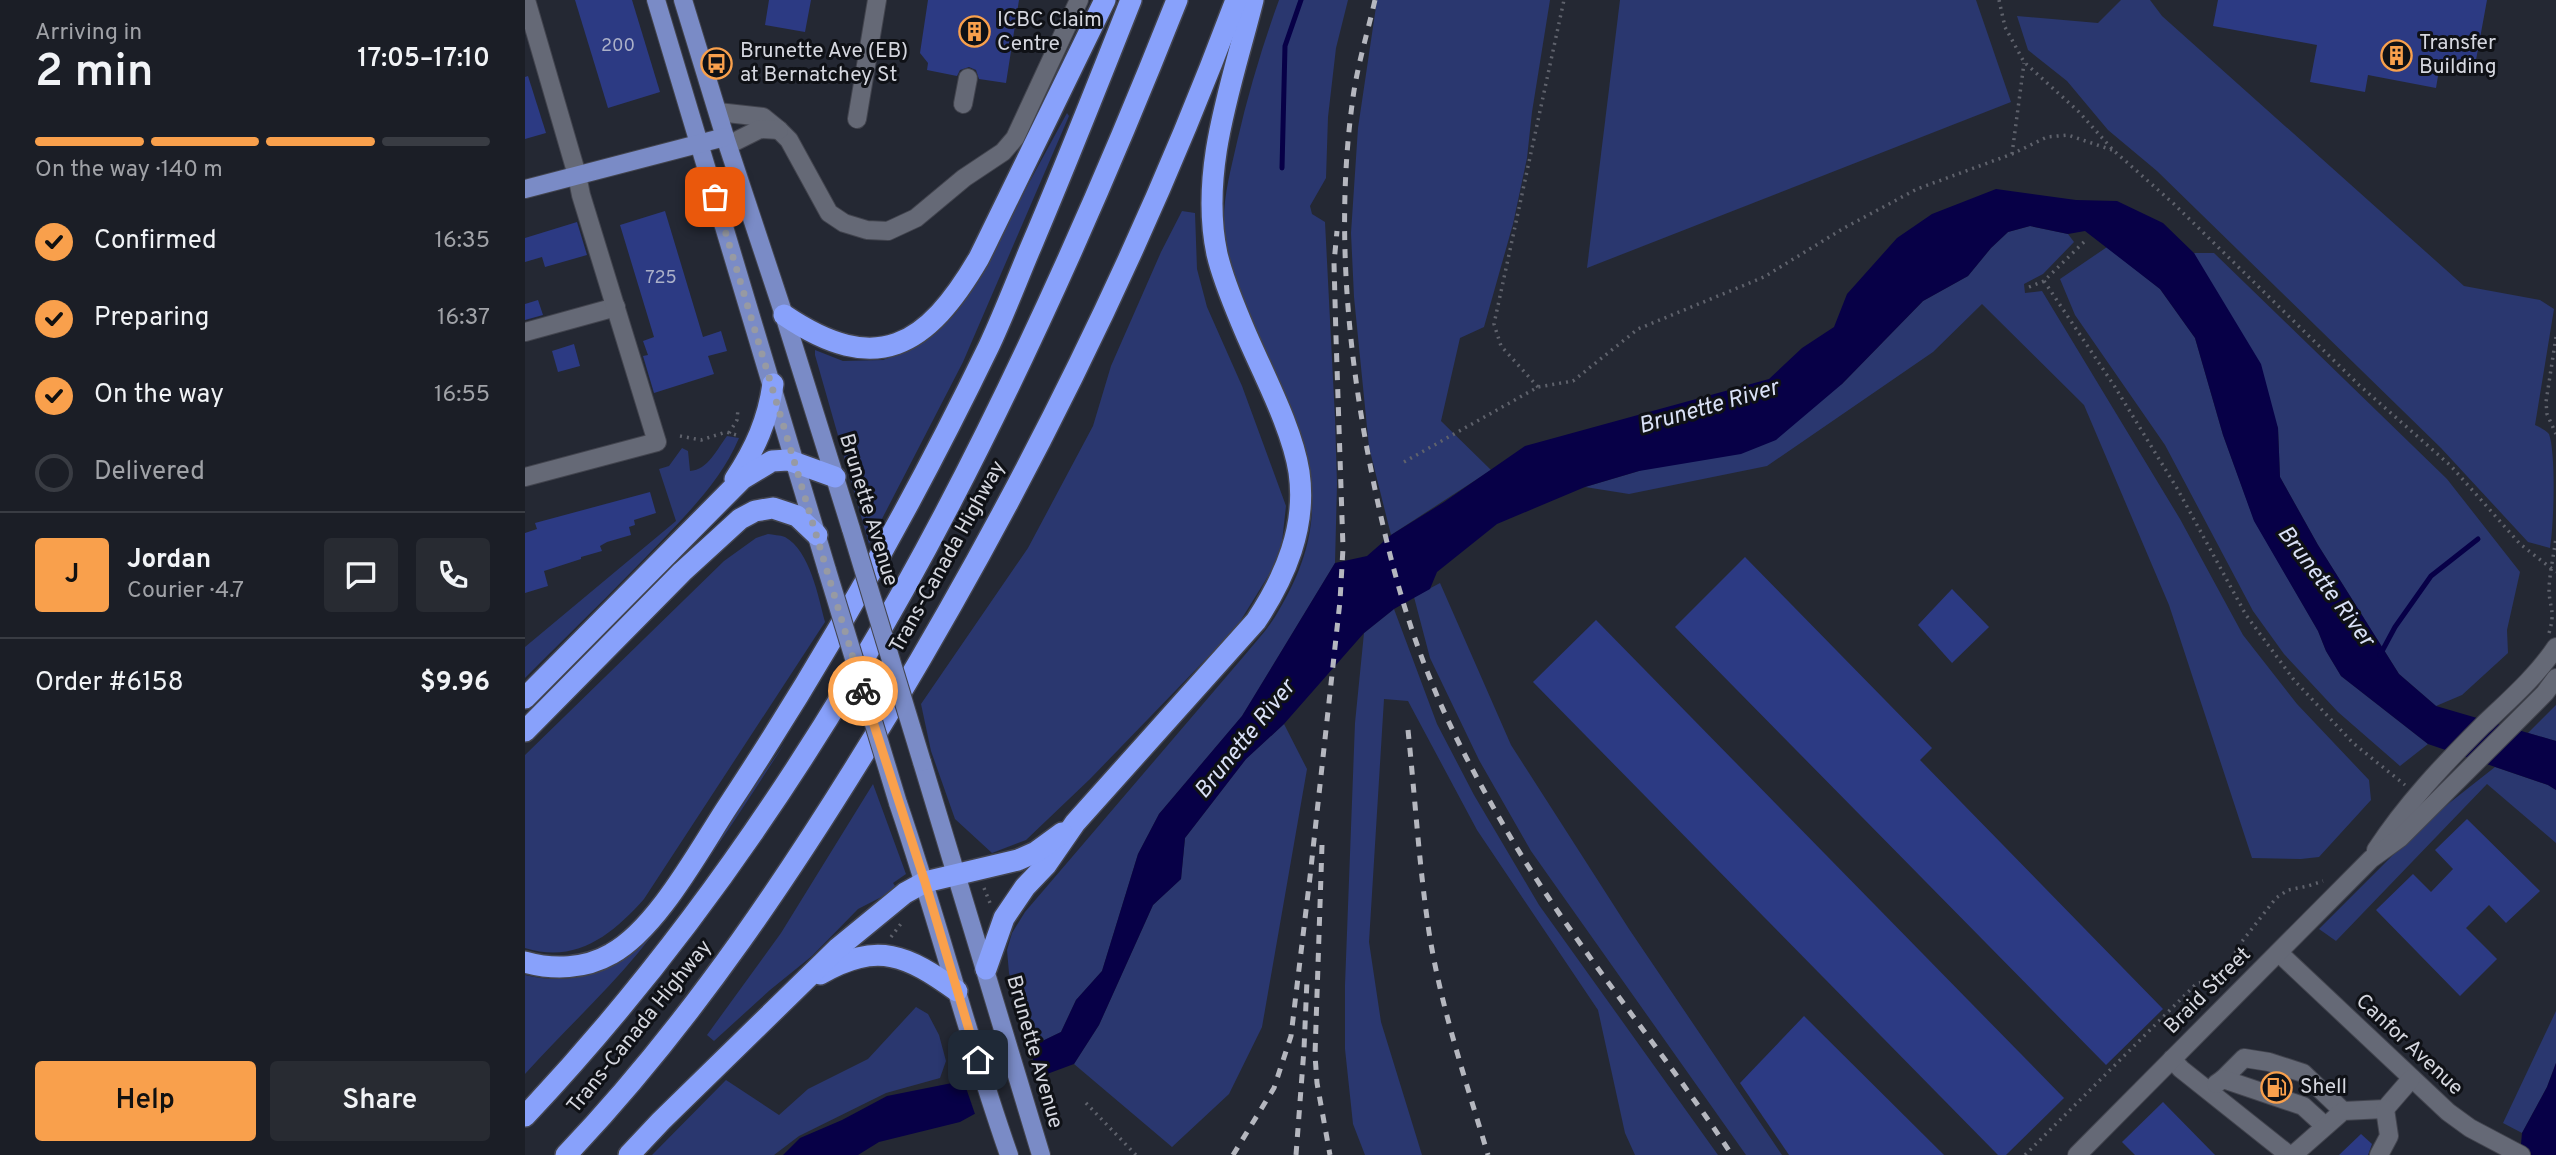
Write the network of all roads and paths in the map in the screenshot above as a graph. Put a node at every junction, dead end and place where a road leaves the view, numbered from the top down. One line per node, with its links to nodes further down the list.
1 (526, 0): 23 (street)
2 (656, 0): 20 (main road)
3 (683, 0): 16 (main road, Brunette Avenue)
4 (877, 0): 17 (street)
5 (1079, 0): 18 (street)
6 (1105, 0): 29 (highway)
7 (1131, 0): 63 (highway)
8 (1177, 0): 75 (highway, Trans-Canada Highway)
9 (1236, 0): 80 (highway, Trans-Canada Highway)
10 (1253, 0): 53 (highway)
11 (1564, 0): 33 (path)
12 (1999, 0): 13 (path)
13 (2024, 62): 21 (path); 22 (path)
14 (968, 78): 15 (street)
15 (963, 104)
16 (717, 112): 18 (street); 19 (main road, Brunette Avenue)
17 (857, 119)
18 (779, 130): 19 (street)
19 (726, 141): 20 (main road); 29 (main road, Brunette Avenue)
20 (699, 143): 23 (main road); 32 (main road)
21 (2113, 150): 22 (path); 46 (path)
22 (2012, 155): 33 (path)
23 (577, 175): 24 (main road); 28 (street)
24 (525, 189)
25 (2087, 239): 26 (path)
26 (2044, 281): 27 (path); 52 (path)
27 (2029, 287)
28 (616, 307): 30 (street); 41 (street)
29 (784, 315): 42 (main road, Brunette Avenue)
30 (525, 332)
31 (2556, 337): 36 (path)
32 (773, 384): 40 (main road); 43 (highway)
33 (1538, 387): 39 (path)
34 (747, 406): 35 (path)
35 (729, 433): 37 (path); 38 (path)
36 (2556, 434)
37 (746, 435)
38 (680, 436)
39 (1404, 461)
40 (796, 463): 42 (highway); 43 (highway); 44 (main road)
41 (525, 477)
42 (835, 477): 55 (main road, Brunette Avenue, bridge)
43 (727, 492): 50 (highway)
44 (817, 535): 51 (highway); 57 (main road, bridge)
45 (2556, 537): 46 (path)
46 (2554, 570): 47 (path)
47 (2549, 591)
48 (2556, 647): 52 (street, Braid Street)
49 (2556, 678): 54 (street, Braid Street)
50 (525, 698)
51 (525, 732)
52 (2416, 796): 54 (street, Braid Street)
53 (1075, 823): 55 (highway); 64 (highway)
54 (2371, 859): 62 (street, Braid Street)
55 (956, 873): 57 (highway); 64 (main road, Brunette Avenue)
56 (2330, 876): 65 (path)
57 (925, 882): 67 (highway); 68 (main road)
58 (983, 882): 59 (path)
59 (993, 912)
60 (903, 921): 61 (path)
61 (888, 942)
62 (2279, 953): 69 (street, Braid Street); 70 (street, Canfor Avenue)
63 (525, 962)
64 (986, 969): 78 (main road, Brunette Avenue)
65 (2214, 978): 66 (path); 84 (path)
66 (2218, 984)
67 (797, 988): 68 (highway); 81 (highway)
68 (957, 991): 82 (main road)
69 (2172, 1059): 71 (street); 85 (street, Braid Street)
70 (2411, 1079): 73 (street); 77 (street, Canfor Avenue)
71 (2216, 1085): 74 (street); 76 (street); 86 (street)
72 (1086, 1103): 83 (path)
73 (2385, 1109): 74 (street); 87 (street)
74 (2343, 1111): 76 (street)
75 (525, 1116)
76 (2325, 1126): 86 (street)
77 (2489, 1147): 79 (street, Canfor Avenue)
78 (1039, 1151)
79 (2515, 1152)
80 (566, 1155)
81 (629, 1155)
82 (1009, 1155)
83 (1136, 1155)
84 (2025, 1155)
85 (2077, 1155)
86 (2291, 1155)
87 (2379, 1155)

